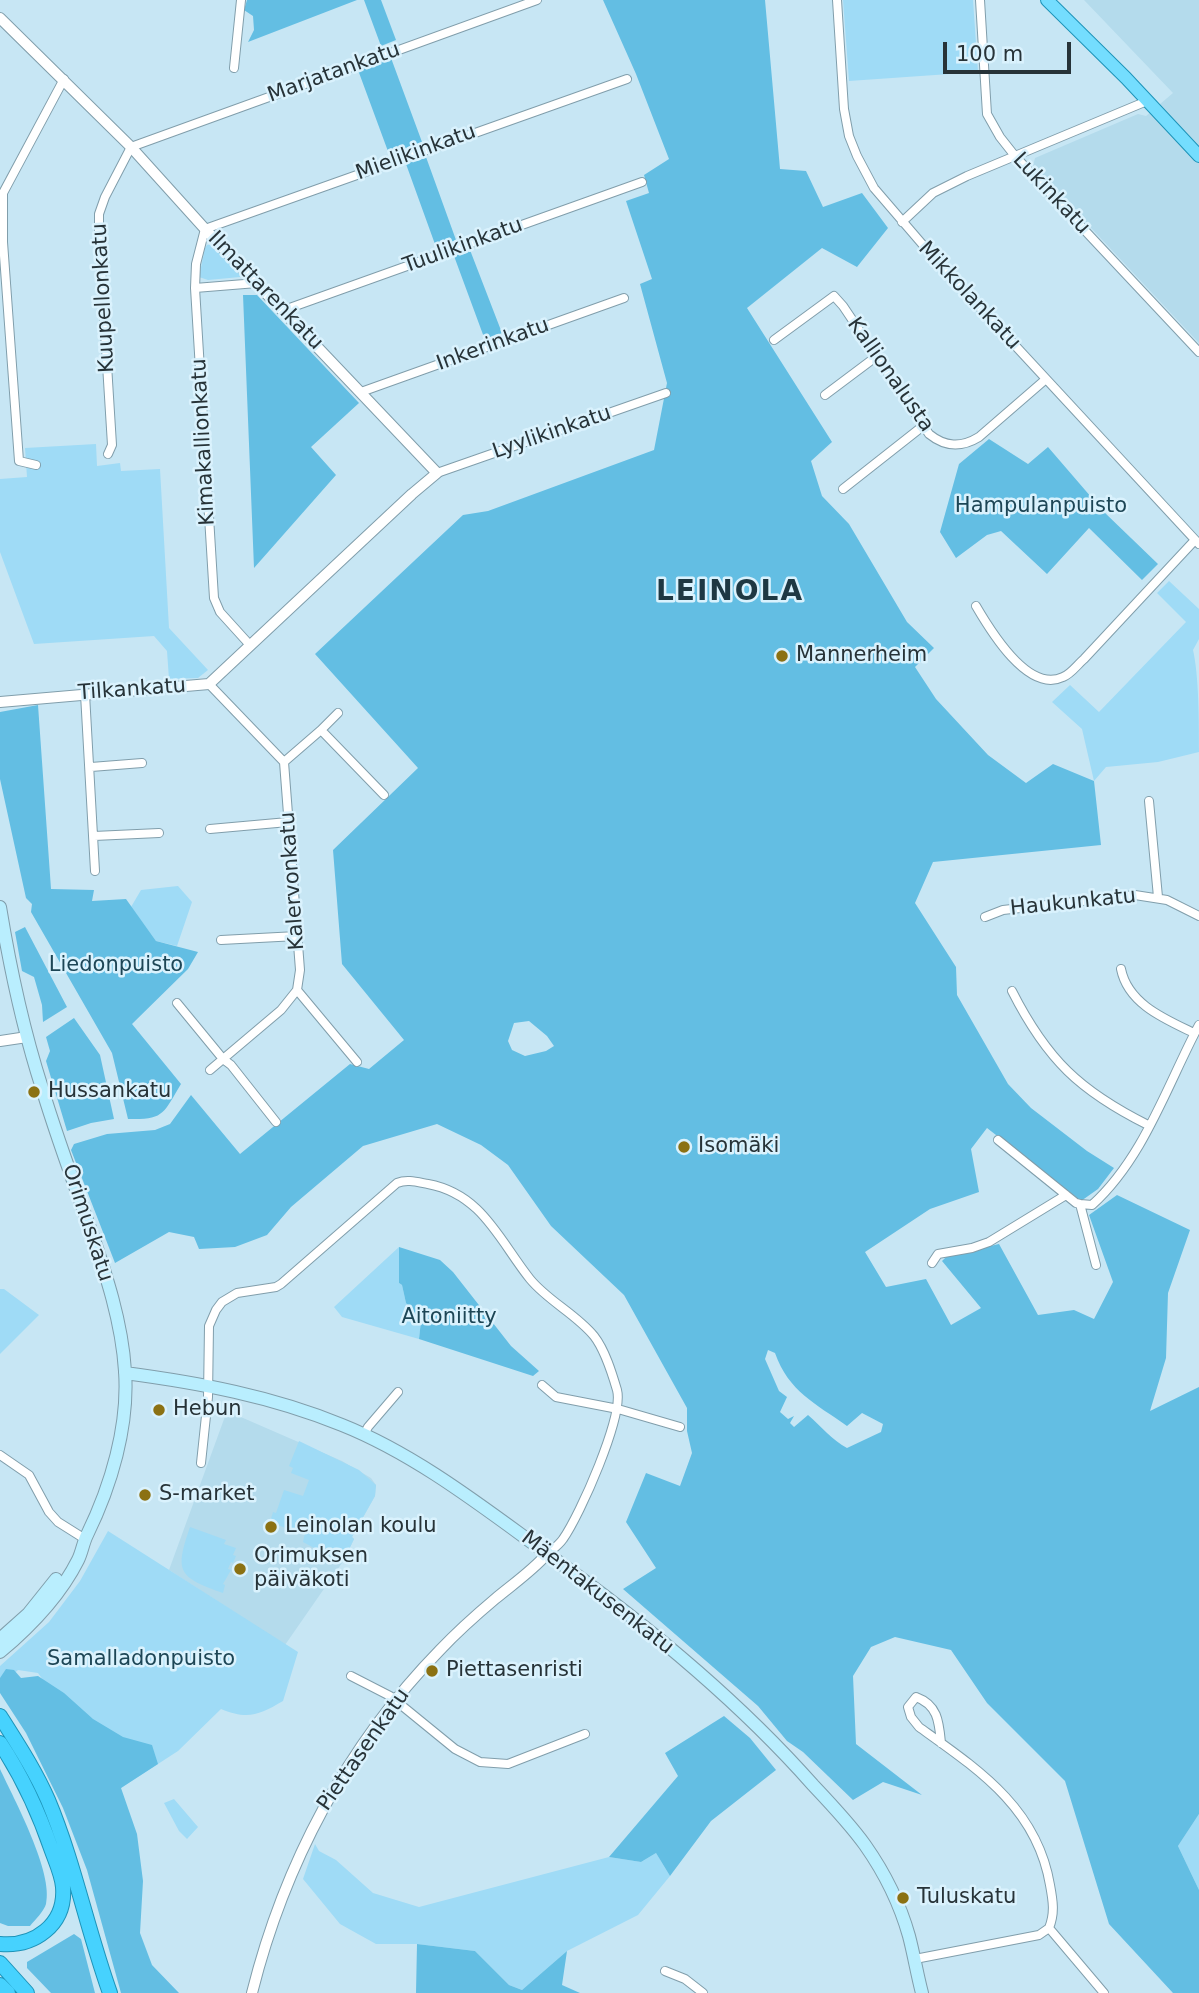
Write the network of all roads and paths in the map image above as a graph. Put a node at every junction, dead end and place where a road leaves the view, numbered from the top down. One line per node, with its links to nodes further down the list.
1 (242, 0): 7 (street)
2 (537, 0): 11 (street, Marjatankatu)
3 (836, 0): 15 (street, Mikkolankatu)
4 (980, 0): 12 (street, Lukinkatu)
5 (1047, 0): 10 (main road)
6 (0, 19): 8 (street, Ilmattarenkatu)
7 (234, 68)
8 (64, 79): 11 (street, Ilmattarenkatu); 30 (street)
9 (627, 79): 16 (street, Mielikinkatu)
10 (1147, 100): 12 (street); 13 (main road)
11 (131, 147): 16 (street, Ilmattarenkatu); 29 (street, Kuupellonkatu)
12 (1015, 156): 15 (street); 22 (street, Lukinkatu)
13 (1199, 156)
14 (642, 182): 20 (street, Tuulikinkatu)
15 (902, 222): 24 (street, Mikkolankatu)
16 (205, 229): 17 (street, Ilmattarenkatu); 18 (street, Kimakallionkatu)
17 (257, 283): 18 (street); 20 (street, Ilmattarenkatu)
18 (195, 288): 35 (street, Kimakallionkatu)
19 (624, 298): 25 (street, Inkerinkatu)
20 (284, 310): 25 (street, Ilmattarenkatu)
21 (774, 340): 23 (street, Kallionalusta)
22 (1199, 352)
23 (877, 356): 27 (street); 28 (street, Kallionalusta)
24 (1046, 379): 28 (street, Kallionalusta); 33 (street, Mikkolankatu)
25 (361, 392): 31 (street, Ilmattarenkatu)
26 (666, 393): 31 (street, Lyylikinkatu)
27 (825, 395)
28 (923, 426): 32 (street)
29 (108, 454)
30 (36, 465)
31 (437, 473): 35 (street, Tilkankatu)
32 (843, 489)
33 (1197, 542): 34 (street)
34 (976, 606)
35 (249, 644): 36 (street, Tilkankatu)
36 (209, 684): 37 (street, Tilkankatu); 41 (street)
37 (85, 694): 38 (street, Tilkankatu); 43 (street)
38 (0, 702)
39 (338, 713): 40 (street)
40 (321, 730): 41 (street); 44 (street)
41 (284, 762): 46 (street, Kalervonkatu)
42 (142, 763): 43 (street)
43 (91, 767): 49 (street)
44 (384, 795)
45 (1149, 801): 51 (street)
46 (288, 822): 47 (street); 55 (street, Kalervonkatu)
47 (210, 829)
48 (159, 833): 49 (street)
49 (94, 836): 50 (street)
50 (95, 871)
51 (1158, 897): 53 (street, Haukunkatu); 54 (street, Haukunkatu)
52 (0, 907): 63 (main road, Orimuskatu)
53 (1199, 916)
54 (985, 917)
55 (297, 936): 56 (street); 58 (street, Kalervonkatu)
56 (220, 940)
57 (1121, 969): 62 (street)
58 (297, 990): 65 (street); 66 (street)
59 (1012, 991): 69 (street)
60 (177, 1003): 65 (street)
61 (1199, 1024): 62 (street)
62 (1194, 1033): 69 (street)
63 (27, 1037): 64 (street); 75 (main road, Orimuskatu)
64 (0, 1041)
65 (223, 1059): 67 (street); 68 (street)
66 (357, 1062)
67 (210, 1070)
68 (276, 1122)
69 (1148, 1125): 72 (street)
70 (998, 1140): 71 (street)
71 (1066, 1195): 72 (street); 73 (street)
72 (1080, 1204): 74 (street)
73 (932, 1263)
74 (1096, 1265)
75 (125, 1373): 76 (main road, Mäentakusenkatu); 84 (main road, Orimuskatu)
76 (209, 1385): 79 (street); 81 (main road, Mäentakusenkatu); 83 (street)
77 (542, 1385): 79 (street)
78 (398, 1392): 81 (street)
79 (618, 1409): 80 (street); 85 (street)
80 (680, 1427)
81 (364, 1435): 85 (main road, Mäentakusenkatu)
82 (0, 1455): 84 (street)
83 (201, 1463)
84 (85, 1539): 86 (main road, Orimuskatu); 87 (main road, Orimuskatu)
85 (547, 1553): 89 (street, Piettasenkatu); 96 (main road, Mäentakusenkatu)
86 (0, 1639)
87 (0, 1652)
88 (351, 1676): 89 (street)
89 (396, 1700): 91 (street); 103 (street, Piettasenkatu)
90 (0, 1716): 102 (highway)
91 (584, 1734)
92 (941, 1742): 92 (street); 94 (street)
93 (0, 1743): 95 (highway)
94 (1049, 1928): 96 (street); 106 (street)
95 (0, 1944)
96 (915, 1959): 105 (main road, Mäentakusenkatu)
97 (0, 1964): 101 (highway)
98 (665, 1971): 104 (street)
99 (0, 1984): 100 (highway)
100 (8, 1993)
101 (27, 1993)
102 (110, 1993)
103 (252, 1993)
104 (703, 1993)
105 (922, 1993)
106 (1104, 1993)

